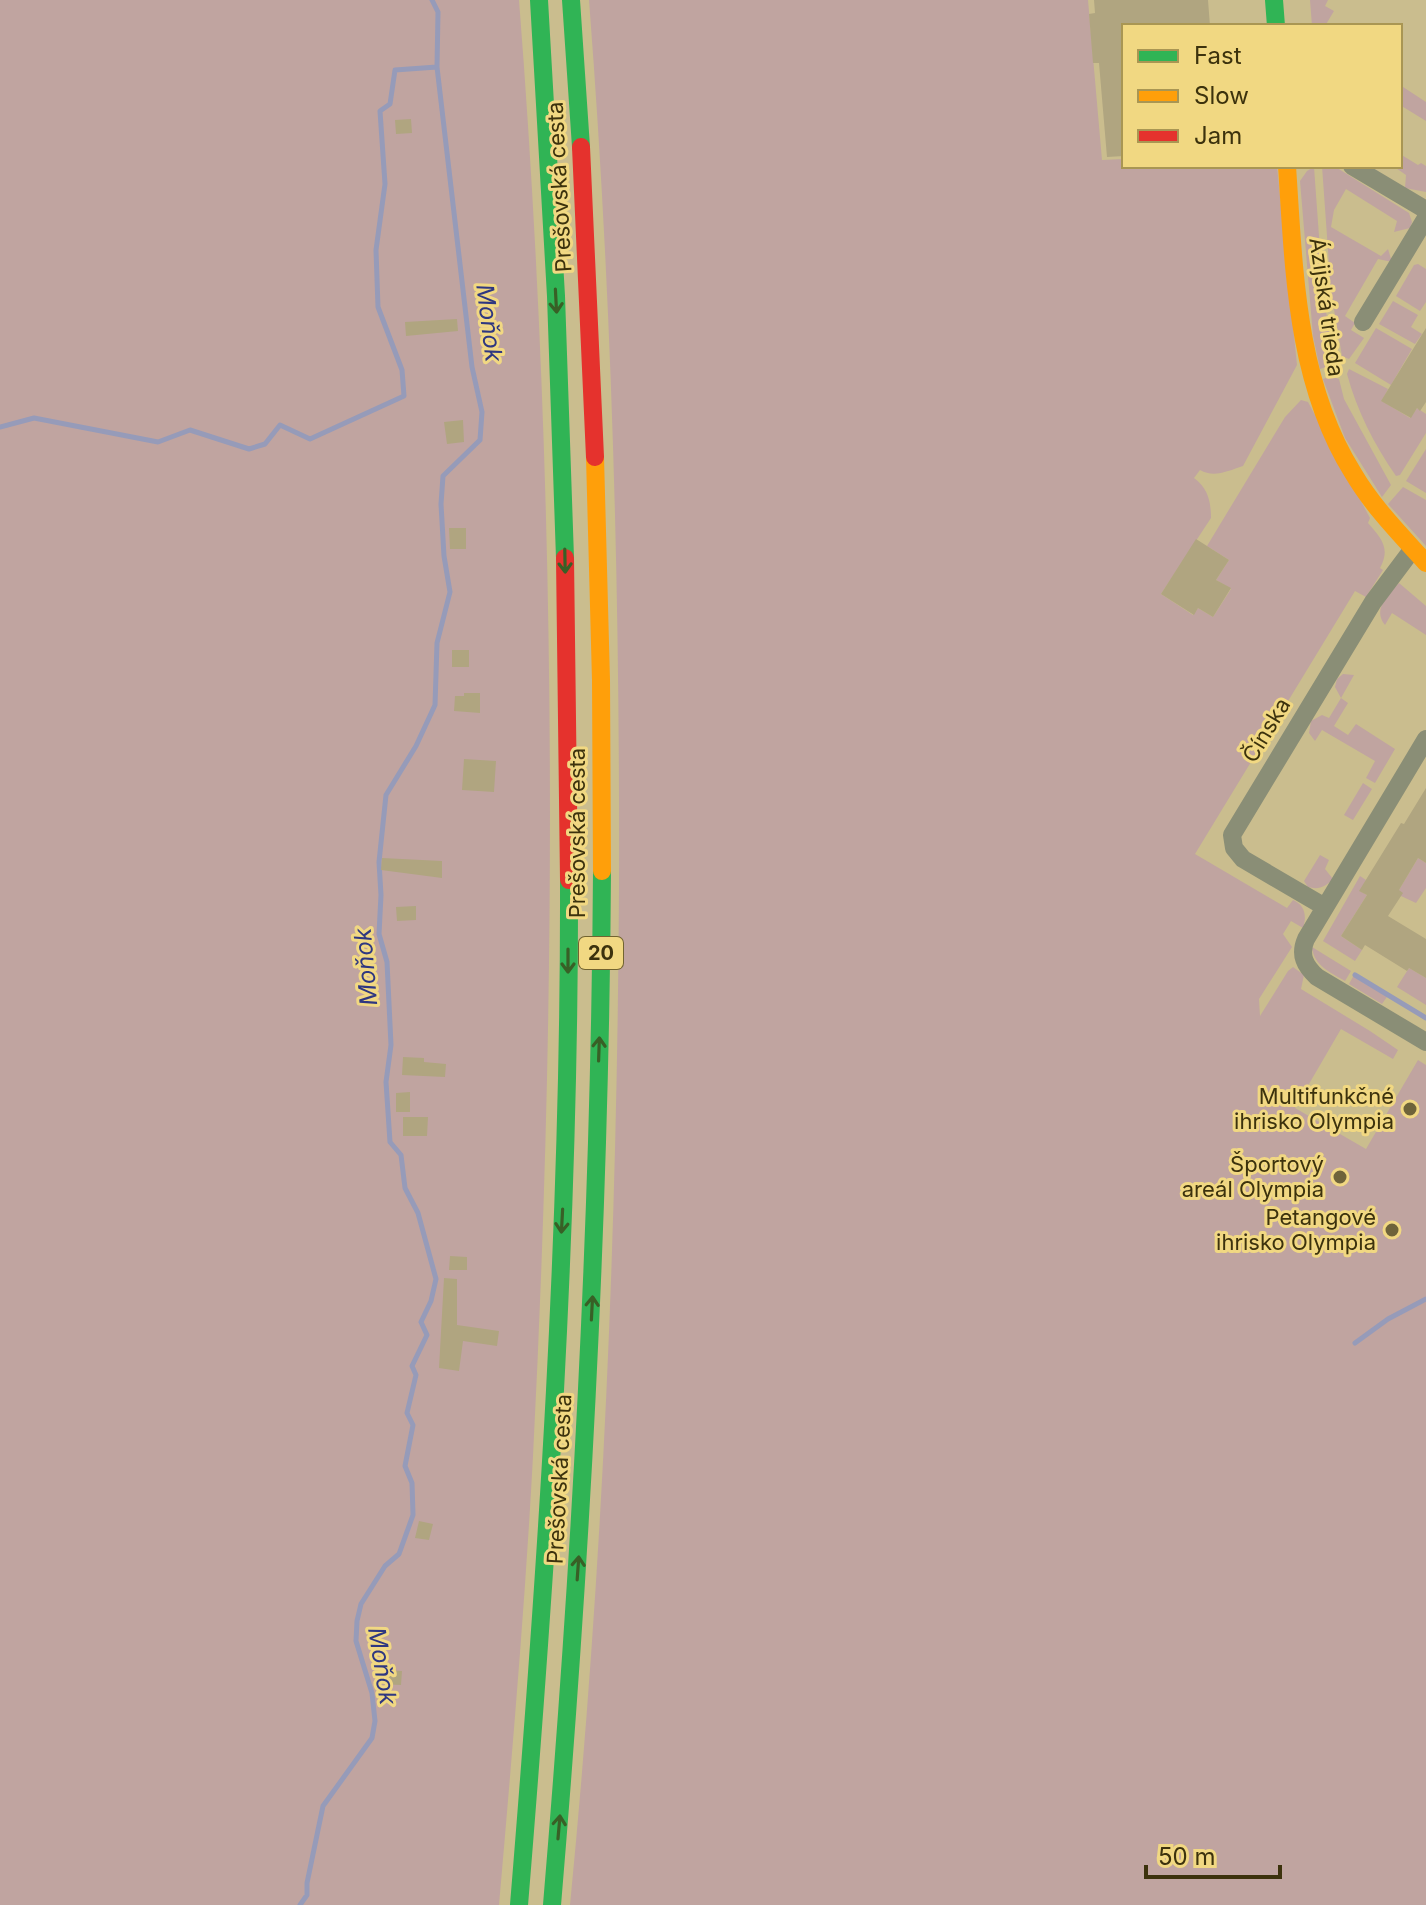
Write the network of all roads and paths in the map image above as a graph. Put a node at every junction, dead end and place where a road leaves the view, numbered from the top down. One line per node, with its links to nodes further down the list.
1 (539, 0): 14 (main road, Prešovská cesta / 20, one-way to 14)
2 (571, 0): 15 (main road, Prešovská cesta / 20, one-way to 2)
3 (1274, 0): 4 (main road)
4 (1276, 24)
5 (1287, 168): 10 (main road, Ázijská trieda)
6 (1355, 168): 7 (street)
7 (1426, 210)
8 (1426, 218): 9 (street)
9 (1363, 322)
10 (1419, 556): 12 (street, Čínska)
11 (1426, 739): 12 (street)
12 (1325, 907): 13 (street)
13 (1426, 1042)
14 (519, 1905)
15 (552, 1905)

